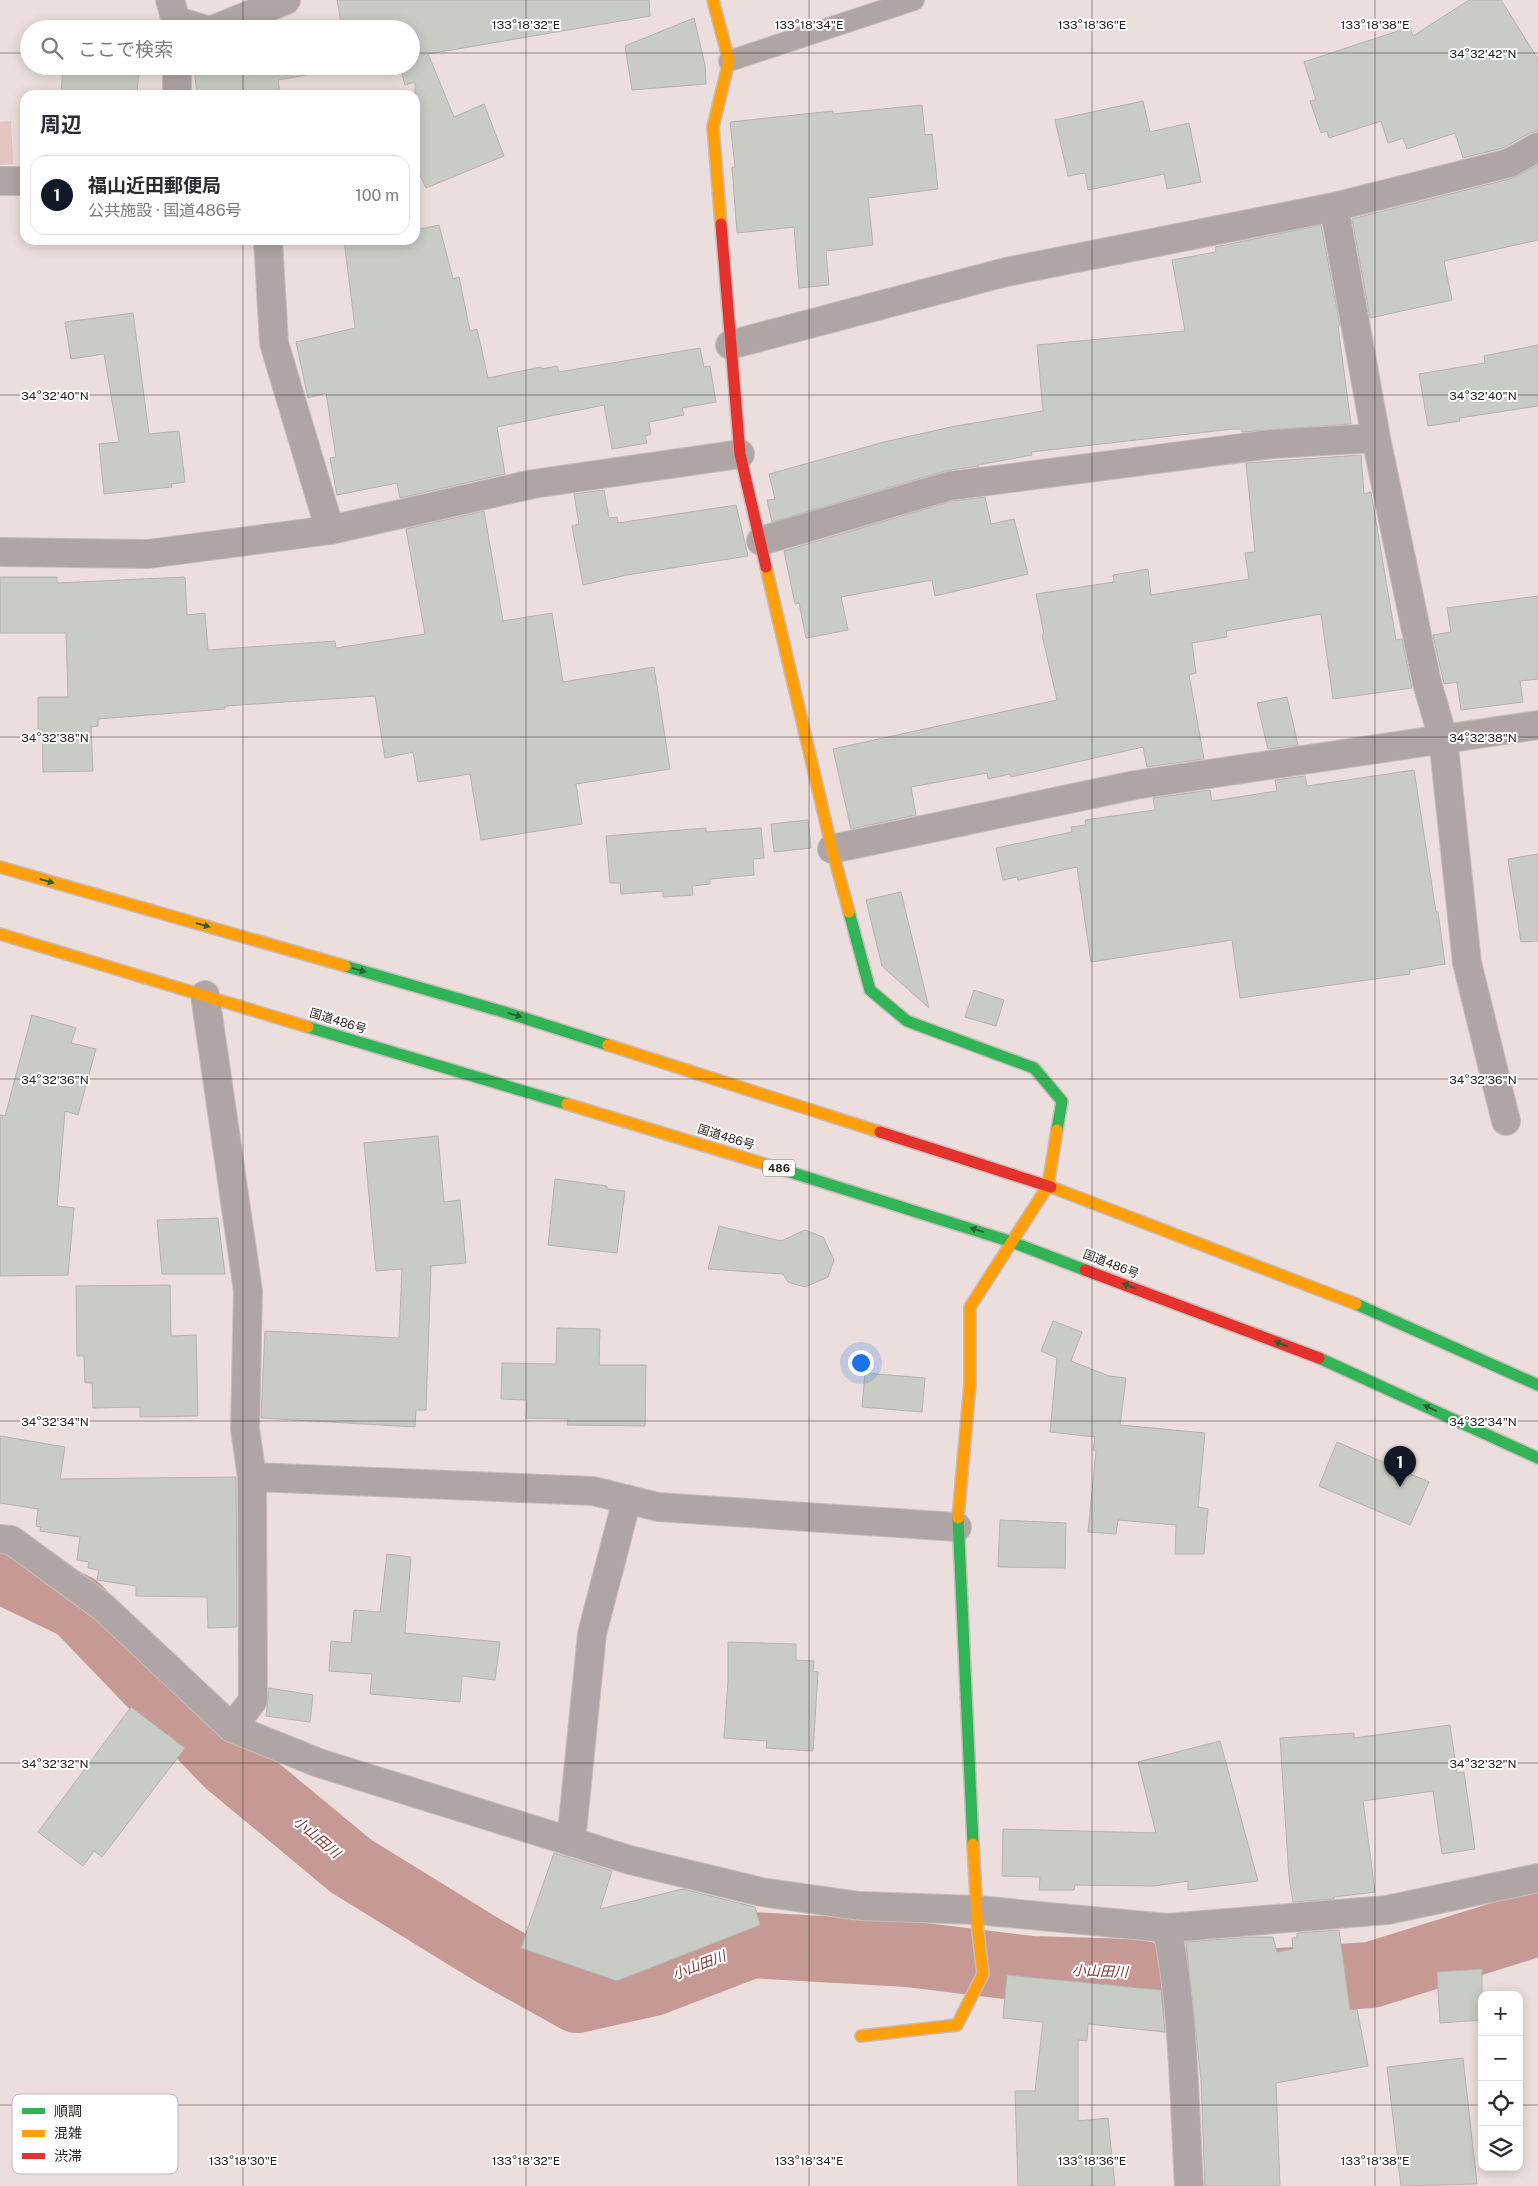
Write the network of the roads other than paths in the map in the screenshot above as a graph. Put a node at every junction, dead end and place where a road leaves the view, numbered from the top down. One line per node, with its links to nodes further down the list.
1 (286, 0): 4 (street)
2 (713, 0): 5 (main road)
3 (914, 0): 5 (lane)
4 (237, 20)
5 (729, 61): 13 (main road)
6 (177, 75): 7 (street)
7 (178, 90)
8 (1538, 147): 11 (street)
9 (0, 181): 10 (street)
10 (20, 181)
11 (1334, 207): 13 (street); 14 (street)
12 (268, 245): 16 (street)
13 (730, 345): 15 (main road)
14 (1376, 438): 17 (street); 20 (street)
15 (740, 454): 16 (street); 17 (main road)
16 (330, 530): 18 (street)
17 (761, 541): 21 (main road)
18 (0, 552)
19 (1538, 724): 20 (street)
20 (1443, 738): 21 (street); 25 (street)
21 (832, 849): 26 (main road)
22 (0, 867): 26 (main road, one-way to 26)
23 (0, 934): 24 (main road, 国道486号 / 486)
24 (205, 995): 27 (main road, 国道486号 / 486, one-way to 24); 30 (street)
25 (1506, 1122)
26 (1048, 1186): 27 (main road); 28 (main road)
27 (1012, 1242): 29 (main road, 国道486号 / 486, one-way to 27); 32 (main road)
28 (1538, 1385)
29 (1538, 1458)
30 (252, 1477): 31 (street); 34 (street)
31 (627, 1500): 32 (street); 35 (street)
32 (957, 1527): 37 (main road)
33 (0, 1539): 34 (street)
34 (232, 1728): 35 (street)
35 (571, 1842): 37 (street)
36 (1538, 1878): 38 (street)
37 (977, 1921): 38 (street); 39 (main road)
38 (1167, 1928): 40 (street)
39 (860, 2036)
40 (1189, 2186)

